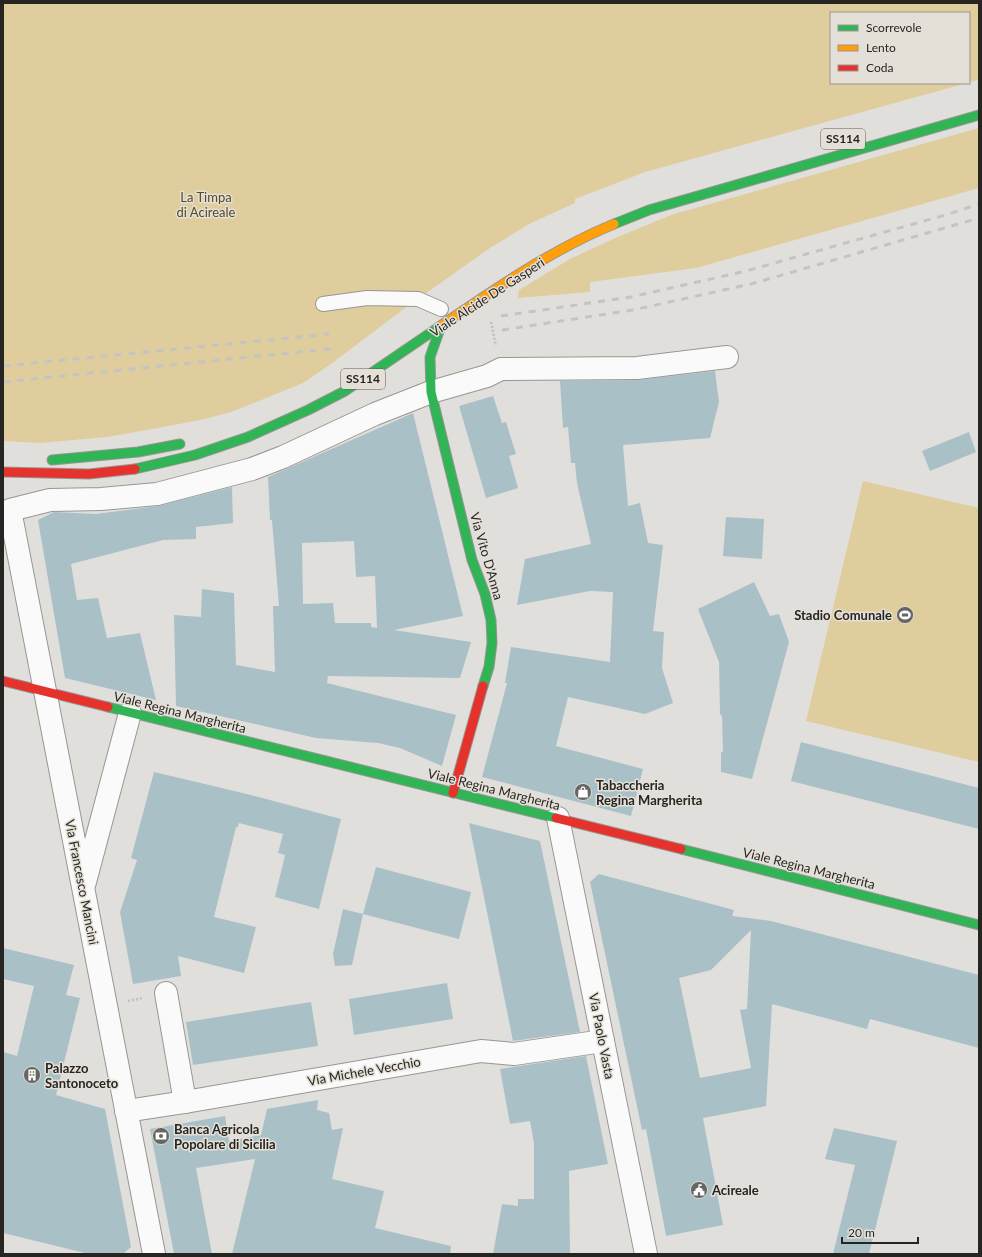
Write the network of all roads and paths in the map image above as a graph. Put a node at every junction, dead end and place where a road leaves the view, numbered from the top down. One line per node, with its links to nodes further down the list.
1 (979, 115): 2 (street, Viale Alcide De Gasperi / SS114)
2 (485, 296): 5 (street, Viale Alcide De Gasperi / SS114); 7 (path)
3 (323, 304): 4 (lane)
4 (441, 309)
5 (441, 326): 8 (street, Via Vito D'Anna); 11 (street, Viale Alcide De Gasperi / SS114)
6 (726, 357): 7 (street)
7 (501, 369): 8 (street)
8 (431, 392): 13 (street, Via Francesco Mancini); 15 (street, Via Vito D'Anna)
9 (190, 442): 10 (street)
10 (39, 459)
11 (3, 472)
12 (3, 681): 13 (street, Viale Regina Margherita)
13 (46, 692): 14 (street, Viale Regina Margherita); 17 (street, Via Francesco Mancini)
14 (130, 713): 15 (street, Viale Regina Margherita); 17 (street)
15 (453, 792): 16 (street, Viale Regina Margherita)
16 (558, 818): 18 (street, Viale Regina Margherita); 21 (street, Via Paolo Vasta)
17 (84, 888): 20 (street, Via Francesco Mancini)
18 (979, 925)
19 (166, 993): 20 (path); 22 (street)
20 (106, 1006): 23 (street, Via Francesco Mancini)
21 (603, 1041): 22 (street, Via Michele Vecchio); 25 (street, Via Paolo Vasta)
22 (186, 1102): 23 (street, Via Michele Vecchio)
23 (126, 1111): 24 (street, Via Francesco Mancini)
24 (154, 1254)
25 (646, 1254)

